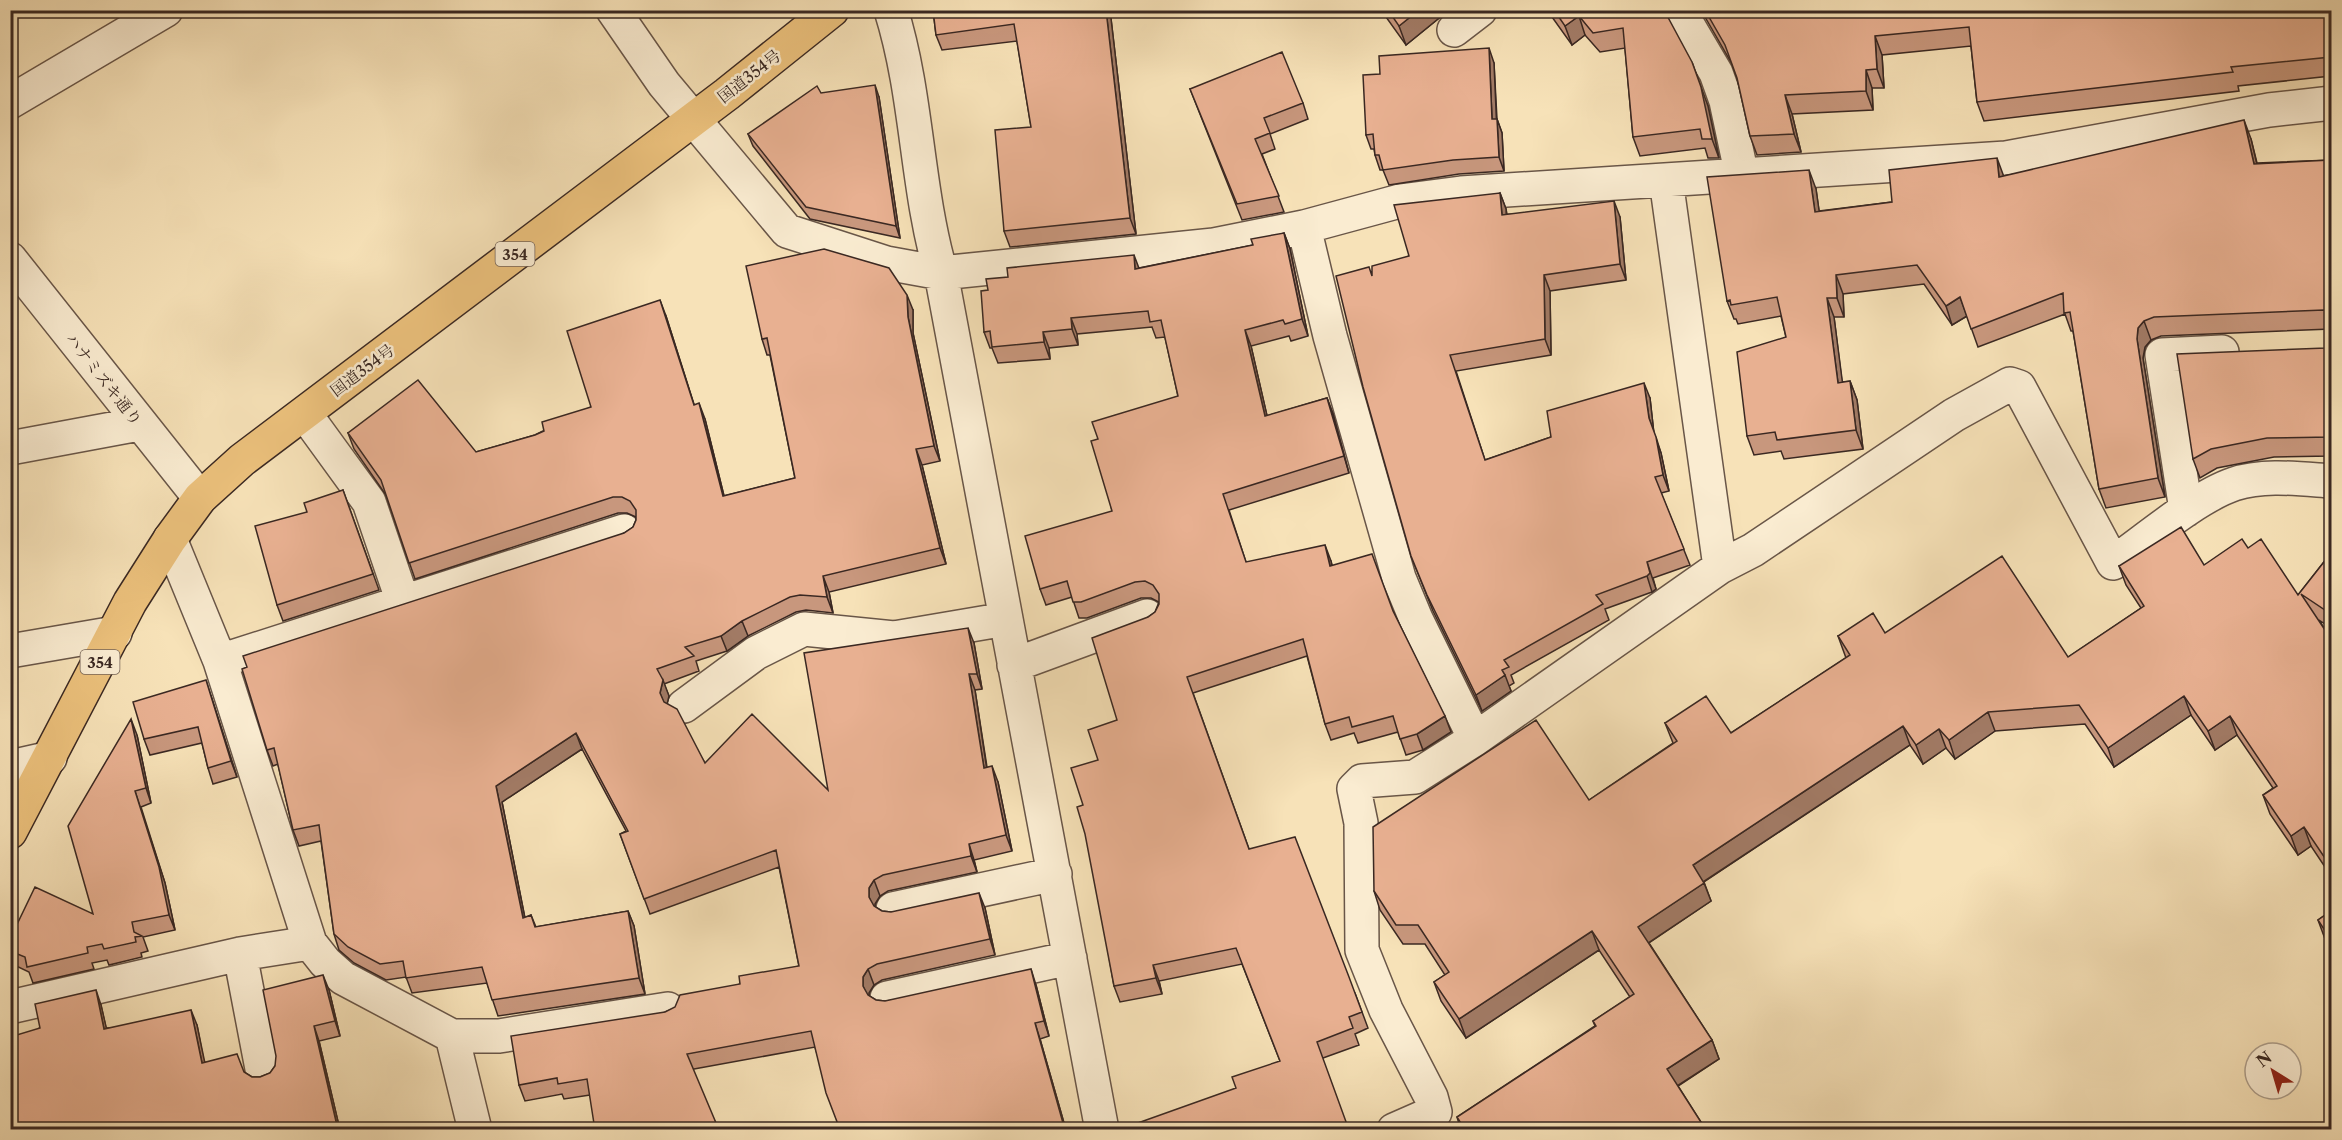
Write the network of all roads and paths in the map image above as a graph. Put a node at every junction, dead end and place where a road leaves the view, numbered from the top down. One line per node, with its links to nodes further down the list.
1 (166, 10): 8 (street)
2 (613, 10): 10 (street)
3 (832, 10): 10 (highway, 国道354号 / 354)
4 (891, 10): 15 (street)
5 (1480, 10): 7 (street)
6 (1679, 10): 11 (street)
7 (1454, 30)
8 (10, 102)
9 (2331, 103): 11 (street)
10 (692, 119): 15 (street); 17 (highway, 国道354号 / 354)
11 (1742, 176): 12 (street)
12 (1666, 180): 13 (street); 25 (street)
13 (1304, 227): 15 (street); 34 (street)
14 (10, 260): 18 (street, ハナミズキ通り)
15 (941, 273): 28 (street)
16 (2254, 351): 22 (street)
17 (305, 414): 21 (highway, 国道354号 / 354); 26 (street)
18 (139, 423): 19 (street); 21 (street, ハナミズキ通り)
19 (10, 448)
20 (2331, 481): 22 (street)
21 (200, 498): 24 (highway, 国道354号 / 354)
22 (2186, 510): 25 (street)
23 (624, 531): 26 (street)
24 (170, 539): 29 (highway, 国道354号 / 354); 31 (street)
25 (1720, 567): 34 (street)
26 (403, 602): 31 (street)
27 (1147, 616): 32 (street)
28 (1006, 619): 32 (street); 33 (street)
29 (115, 633): 30 (street); 35 (highway, 国道354号 / 354)
30 (10, 651)
31 (220, 661): 40 (street)
32 (1014, 665): 38 (street)
33 (684, 706)
34 (1475, 739): 50 (street)
35 (50, 758): 36 (street); 37 (highway, 国道354号 / 354)
36 (10, 767)
37 (10, 832)
38 (1054, 874): 39 (street); 42 (street)
39 (893, 909)
40 (310, 943): 41 (street); 46 (street)
41 (240, 954): 44 (street); 47 (street)
42 (1070, 958): 43 (street); 49 (street)
43 (887, 998)
44 (10, 1007)
45 (668, 1009): 46 (street)
46 (452, 1036): 48 (street)
47 (263, 1074)
48 (475, 1130)
49 (1102, 1130)
50 (1395, 1130)

